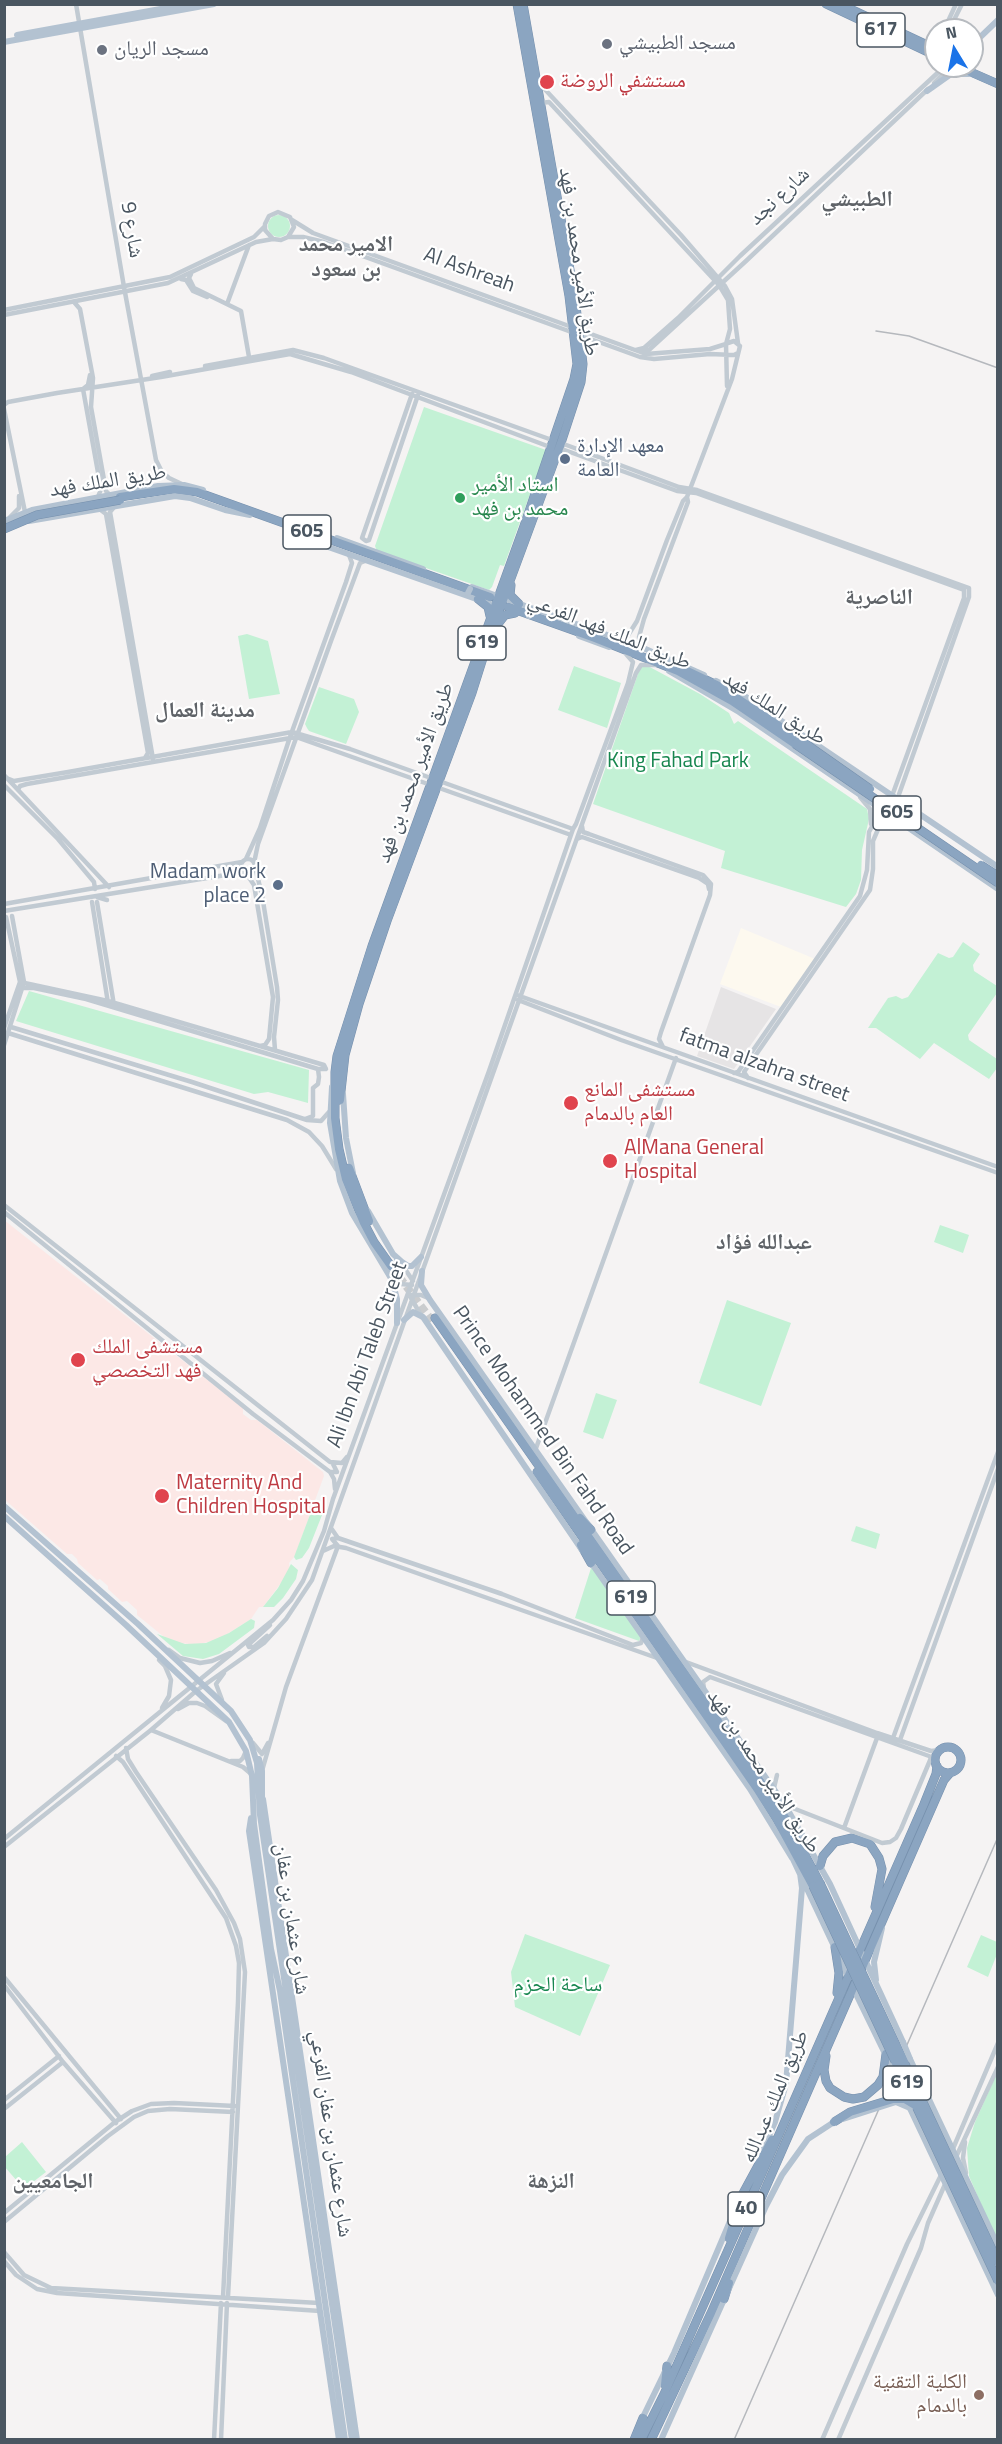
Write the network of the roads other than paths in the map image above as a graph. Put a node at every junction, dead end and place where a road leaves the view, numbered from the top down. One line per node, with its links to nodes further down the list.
1 (76, 4): 15 (street, شارع 9)
2 (188, 4): 15 (main road)
3 (196, 4): 11 (main road)
4 (214, 4): 11 (main road)
5 (517, 4): 46 (highway, طريق الأمير محمد بن فهد / 619)
6 (524, 4): 24 (highway, طريق الأمير محمد بن فهد / 619)
7 (826, 4): 19 (highway, 617)
8 (840, 4): 18 (highway, 617)
9 (956, 4): 12 (street)
10 (962, 4): 13 (street)
11 (178, 11): 15 (main road)
12 (950, 18)
13 (956, 18)
14 (998, 20): 16 (main road)
15 (80, 26): 17 (main road); 17 (main road); 40 (street, شارع 9)
16 (984, 32)
17 (4, 40)
18 (924, 47)
19 (924, 48)
20 (933, 78): 39 (street, شارع نجد)
21 (939, 78): 26 (street, شارع نجد)
22 (945, 78): 26 (main road)
23 (984, 78): 25 (highway)
24 (537, 81): 27 (highway, طريق الأمير محمد بن فهد / 619); 39 (street)
25 (998, 84)
26 (927, 91): 39 (street, شارع نجد)
27 (541, 103): 28 (street); 29 (highway, طريق الأمير محمد بن فهد / 619)
28 (553, 107): 29 (street); 39 (street)
29 (543, 113): 46 (highway, طريق الأمير محمد بن فهد / 619)
30 (292, 220): 31 (street); 32 (street); 46 (street, Al Ashreah)
31 (265, 226): 33 (street); 40 (street)
32 (288, 237): 33 (street); 46 (street)
33 (273, 239): 34 (street)
34 (249, 245): 35 (street); 36 (street)
35 (232, 254): 36 (street); 37 (street)
36 (242, 262): 43 (street)
37 (191, 274): 38 (street); 41 (street)
38 (181, 279): 40 (street); 41 (street)
39 (719, 282): 47 (street); 48 (street); 49 (street); 50 (street, شارع نجد)
40 (125, 290): 42 (street); 44 (street); 60 (street, شارع 9)
41 (221, 301): 43 (street)
42 (74, 302): 45 (street); 59 (street)
43 (226, 304): 57 (street)
44 (4, 310)
45 (4, 315)
46 (577, 331): 50 (street, Al Ashreah); 53 (street); 66 (highway, طريق الأمير محمد بن فهد / 619)
47 (727, 343): 48 (street); 54 (street); 55 (street)
48 (738, 343): 52 (street)
49 (656, 344): 51 (street); 54 (street)
50 (636, 350): 51 (street, Al Ashreah)
51 (643, 352): 53 (street); 54 (street)
52 (738, 352): 55 (street); 61 (street)
53 (629, 353): 56 (street)
54 (660, 354)
55 (728, 354): 56 (street); 58 (street)
56 (716, 355): 58 (street)
57 (249, 357): 60 (street); 64 (street)
58 (728, 364): 61 (street)
59 (90, 369): 62 (street); 63 (street)
60 (141, 379): 62 (street); 64 (street); 67 (street, شارع 9)
61 (727, 387): 69 (street)
62 (94, 388): 63 (street); 70 (street)
63 (83, 389): 65 (street); 71 (street)
64 (415, 394): 66 (street); 79 (street); 80 (street)
65 (4, 407): 68 (street)
66 (556, 445): 69 (street); 87 (highway, طريق الأمير محمد بن فهد / 619)
67 (184, 485): 70 (main road); 75 (main road)
68 (19, 487): 74 (street); 77 (street)
69 (689, 493): 94 (street); 95 (street); 118 (street)
70 (110, 495): 71 (main road)
71 (98, 497): 74 (main road)
72 (118, 501): 73 (main road); 75 (highway, طريق الملك فهد / 605); 77 (highway, طريق الملك فهد / 605, bridge); 104 (street)
73 (98, 508): 76 (main road); 102 (street)
74 (24, 512): 76 (main road); 77 (main road)
75 (250, 513): 78 (highway, طريق الملك فهد / 605)
76 (28, 522): 77 (main road)
77 (6, 525)
78 (307, 534): 81 (main road, طريق الملك فهد الفرعي); 83 (main road, طريق الملك فهد الفرعي); 90 (highway, طريق الملك فهد / 605)
79 (362, 538): 80 (street); 81 (street)
80 (369, 540): 82 (street)
81 (352, 543): 82 (main road, طريق الملك فهد الفرعي)
82 (372, 551): 88 (main road, طريق الملك فهد الفرعي)
83 (348, 554): 84 (main road, طريق الملك فهد الفرعي); 85 (street)
84 (367, 561): 86 (street); 88 (main road, طريق الملك فهد الفرعي)
85 (351, 567): 86 (street); 106 (street)
86 (357, 569): 106 (street)
87 (509, 578): 90 (highway, طريق الأمير محمد بن فهد / 619); 90 (highway); 91 (highway)
88 (466, 590): 89 (main road, طريق الملك فهد الفرعي); 90 (main road, طريق الملك فهد الفرعي)
89 (478, 599): 90 (main road, طريق الملك فهد الفرعي); 93 (highway)
90 (499, 602): 91 (main road, طريق الملك فهد الفرعي); 92 (main road, طريق الملك فهد الفرعي); 93 (highway, طريق الأمير محمد بن فهد / 619); 93 (highway); 97 (highway, طريق الملك فهد / 605); 103 (highway, طريق الملك فهد / 605)
91 (519, 604): 92 (main road, طريق الملك فهد الفرعي)
92 (533, 614): 94 (main road, طريق الملك فهد الفرعي); 96 (main road, طريق الملك فهد الفرعي)
93 (490, 628): 113 (highway, طريق الأمير محمد بن فهد / 619)
94 (618, 639): 95 (main road, طريق الملك فهد الفرعي)
95 (640, 647): 100 (main road, طريق الملك فهد الفرعي)
96 (626, 654): 98 (main road, طريق الملك فهد الفرعي); 99 (street)
97 (665, 661): 100 (highway); 105 (highway, طريق الملك فهد / 605)
98 (656, 665): 99 (street); 101 (main road, طريق الملك فهد الفرعي)
99 (635, 670): 120 (street); 122 (street)
100 (696, 671): 105 (highway); 118 (main road, طريق الملك فهد الفرعي)
101 (677, 675): 103 (highway); 117 (main road, طريق الملك فهد الفرعي)
102 (136, 688): 104 (street); 108 (street)
103 (732, 701): 107 (highway, طريق الملك فهد / 605)
104 (144, 703): 108 (street)
105 (748, 705): 107 (highway, طريق الملك فهد / 605)
106 (294, 734): 109 (street); 110 (street); 113 (street); 127 (street); 128 (street)
107 (796, 740): 133 (highway, طريق الملك فهد / 605, bridge); 136 (highway, طريق الملك فهد / 605, bridge)
108 (149, 748): 109 (street); 110 (street)
109 (154, 756): 110 (street)
110 (144, 761): 112 (street); 115 (street)
111 (7, 777): 112 (street); 116 (street)
112 (21, 779): 115 (street)
113 (434, 783): 122 (street); 124 (street); 156 (highway, طريق الأمير محمد بن فهد / 619); 160 (highway, طريق الأمير محمد بن فهد / 619)
114 (4, 785): 135 (street)
115 (24, 785): 116 (street)
116 (18, 790): 134 (street)
117 (854, 791): 119 (main road, طريق الملك فهد الفرعي); 123 (street)
118 (894, 798): 119 (main road); 130 (main road, طريق الملك فهد الفرعي)
119 (883, 811): 121 (main road, طريق الملك فهد الفرعي); 123 (street); 125 (street)
120 (581, 825): 126 (street); 154 (street)
121 (905, 827): 125 (street); 139 (main road, طريق الملك فهد الفرعي)
122 (573, 829): 124 (street, Ali Ibn Abi Taleb Street)
123 (869, 832): 163 (street)
124 (570, 835): 145 (street, Ali Ibn Abi Taleb Street)
125 (874, 835): 164 (street)
126 (576, 842): 145 (street); 151 (street)
127 (244, 861): 128 (street); 129 (street); 131 (street)
128 (255, 865): 131 (street); 155 (street)
129 (217, 867): 132 (street); 137 (street)
130 (998, 867)
131 (245, 872): 132 (street); 153 (street)
132 (211, 876): 140 (street)
133 (998, 876)
134 (100, 878): 135 (street); 137 (street)
135 (94, 882): 138 (street)
136 (998, 883)
137 (109, 887): 138 (street)
138 (95, 889): 142 (street)
139 (998, 889)
140 (95, 900): 141 (street); 143 (street); 146 (street)
141 (107, 900)
142 (4, 904)
143 (7, 915): 144 (street)
144 (23, 984): 146 (street); 149 (street); 150 (street)
145 (517, 997): 147 (street, fatma alzahra street); 148 (street); 174 (street, Ali Ibn Abi Taleb Street); 176 (street, Ali Ibn Abi Taleb Street)
146 (111, 1004): 153 (street); 161 (street)
147 (557, 1010): 148 (street); 151 (street, fatma alzahra street)
148 (551, 1014): 158 (street)
149 (11, 1027): 150 (street); 166 (street)
150 (6, 1031): 152 (street); 171 (street)
151 (654, 1044): 154 (street, fatma alzahra street)
152 (4, 1045)
153 (260, 1046): 155 (street)
154 (663, 1047): 157 (street, fatma alzahra street)
155 (275, 1050): 159 (street)
156 (337, 1056): 159 (street); 162 (highway, طريق الأمير محمد بن فهد / 619)
157 (686, 1057): 158 (street); 163 (street, fatma alzahra street)
158 (675, 1059): 167 (street); 188 (street)
159 (324, 1065): 161 (street)
160 (343, 1068): 173 (main road); 175 (highway, طريق الأمير محمد بن فهد / 619)
161 (318, 1069): 166 (street)
162 (334, 1072): 165 (main road); 175 (highway, طريق الأمير محمد بن فهد / 619)
163 (733, 1073): 164 (street, fatma alzahra street)
164 (748, 1078): 168 (street, fatma alzahra street)
165 (329, 1112): 166 (street); 171 (main road)
166 (303, 1119)
167 (927, 1149): 168 (street); 170 (street)
168 (948, 1150): 169 (street, fatma alzahra street)
169 (998, 1167)
170 (998, 1173)
171 (338, 1174): 175 (main road)
172 (4, 1209): 190 (street); 192 (street)
173 (393, 1254): 174 (main road); 175 (main road); 178 (street)
174 (421, 1257): 178 (street, Ali Ibn Abi Taleb Street)
175 (389, 1266): 178 (street); 185 (main road)
176 (422, 1271): 177 (street, Ali Ibn Abi Taleb Street); 181 (main road, Prince Mohammed Bin Fahd Road)
177 (418, 1280): 178 (street); 179 (street, Ali Ibn Abi Taleb Street)
178 (411, 1284): 179 (street); 180 (street, Ali Ibn Abi Taleb Street)
179 (412, 1295): 180 (street); 181 (street, Prince Mohammed Bin Fahd Road); 182 (street); 183 (street, Ali Ibn Abi Taleb Street)
180 (405, 1300): 185 (street, Ali Ibn Abi Taleb Street)
181 (430, 1300): 186 (main road, Prince Mohammed Bin Fahd Road)
182 (423, 1317): 183 (main road, Prince Mohammed Bin Fahd Road); 184 (main road, Prince Mohammed Bin Fahd Road)
183 (404, 1320): 197 (street, Ali Ibn Abi Taleb Street)
184 (433, 1322): 186 (main road); 193 (highway, طريق الأمير محمد بن فهد / 619); 202 (main road, Prince Mohammed Bin Fahd Road)
185 (397, 1323): 187 (street, Ali Ibn Abi Taleb Street)
186 (446, 1323): 188 (main road, Prince Mohammed Bin Fahd Road)
187 (352, 1450): 190 (street); 194 (street, Ali Ibn Abi Taleb Street)
188 (535, 1451): 198 (main road, Prince Mohammed Bin Fahd Road)
189 (998, 1452): 224 (street)
190 (333, 1464): 192 (street)
191 (998, 1469): 226 (street)
192 (330, 1472): 194 (street)
193 (554, 1493): 198 (highway); 202 (highway); 239 (highway, طريق الأمير محمد بن فهد / 619); 241 (highway, طريق الأمير محمد بن فهد / 619)
194 (333, 1499): 204 (street, Ali Ibn Abi Taleb Street)
195 (4, 1506): 205 (main road, شارع عثمان بن عفان)
196 (4, 1516): 206 (main road, شارع عثمان بن عفان)
197 (331, 1528): 199 (street); 201 (street, Ali Ibn Abi Taleb Street)
198 (591, 1530): 211 (main road, Prince Mohammed Bin Fahd Road)
199 (338, 1538): 200 (street); 209 (street)
200 (338, 1546): 201 (street); 210 (street); 221 (street)
201 (323, 1551): 203 (street, Ali Ibn Abi Taleb Street)
202 (591, 1563): 207 (main road, Prince Mohammed Bin Fahd Road)
203 (286, 1619): 204 (street); 213 (street)
204 (273, 1620): 208 (street, Ali Ibn Abi Taleb Street)
205 (138, 1624): 208 (street); 214 (main road, شارع عثمان بن عفان)
206 (126, 1625): 215 (main road, شارع عثمان بن عفان); 218 (street)
207 (641, 1632): 209 (street); 212 (main road, Prince Mohammed Bin Fahd Road)
208 (247, 1641): 214 (street, Ali Ibn Abi Taleb Street)
209 (638, 1644): 210 (street)
210 (639, 1653): 212 (street)
211 (684, 1661): 216 (main road, Prince Mohammed Bin Fahd Road); 224 (street)
212 (662, 1662): 249 (main road, Prince Mohammed Bin Fahd Road)
213 (231, 1666): 214 (street); 217 (street)
214 (200, 1684): 215 (street, Ali Ibn Abi Taleb Street); 217 (main road, شارع عثمان بن عفان)
215 (194, 1689): 218 (street, Ali Ibn Abi Taleb Street); 219 (street); 220 (main road, شارع عثمان بن عفان)
216 (705, 1691): 223 (street); 230 (main road, Prince Mohammed Bin Fahd Road)
217 (231, 1711): 225 (main road, شارع عثمان بن عفان)
218 (155, 1716): 246 (street, Ali Ibn Abi Taleb Street)
219 (166, 1717): 220 (street); 222 (street)
220 (229, 1722): 229 (main road, شارع عثمان بن عفان)
221 (276, 1724): 225 (street); 235 (street)
222 (151, 1730): 227 (street); 233 (street)
223 (877, 1738): 234 (street); 245 (street)
224 (893, 1738): 226 (street)
225 (250, 1740): 235 (main road); 247 (main road, شارع عثمان بن عفان)
226 (900, 1740): 228 (street)
227 (126, 1748): 231 (street); 232 (street)
228 (940, 1750): 234 (highway); 236 (highway)
229 (246, 1751): 233 (street); 238 (main road, شارع عثمان بن عفان)
230 (747, 1752): 239 (highway); 240 (main road, Prince Mohammed Bin Fahd Road)
231 (116, 1756): 232 (street); 248 (street)
232 (126, 1760): 279 (street)
233 (226, 1760): 238 (street)
234 (934, 1762): 236 (highway); 245 (street); 255 (highway, طريق الملك عبدالله / 40)
235 (262, 1771): 242 (main road)
236 (950, 1773): 254 (highway, طريق الملك عبدالله / 40)
237 (777, 1775): 240 (street)
238 (252, 1776): 243 (main road, شارع عثمان بن عفان)
239 (758, 1777): 252 (highway, طريق الأمير محمد بن فهد / 619)
240 (774, 1788): 244 (main road, Prince Mohammed Bin Fahd Road)
241 (758, 1790): 249 (main road); 252 (highway, طريق الأمير محمد بن فهد / 619)
242 (263, 1798): 247 (main road); 269 (main road, شارع عثمان بن عفان الفرعي)
243 (252, 1802): 253 (main road, شارع عثمان بن عفان); 264 (main road, شارع عثمان بن عفان الفرعي)
244 (785, 1805): 245 (street); 250 (main road, Prince Mohammed Bin Fahd Road)
245 (844, 1828)
246 (4, 1839)
247 (264, 1841): 253 (main road, شارع عثمان بن عفان)
248 (4, 1847)
249 (792, 1858): 251 (main road)
250 (820, 1866): 255 (highway); 257 (main road, Prince Mohammed Bin Fahd Road)
251 (800, 1873): 256 (main road); 292 (main road)
252 (817, 1885): 277 (highway, طريق الأمير محمد بن فهد / 619, bridge); 300 (highway, طريق الأمير محمد بن فهد / 619, bridge)
253 (270, 1905): 253 (main road); 261 (main road, شارع عثمان بن عفان); 264 (main road, شارع عثمان بن عفان)
254 (885, 1914): 258 (highway, طريق الملك عبدالله / 40); 265 (main road)
255 (873, 1918): 257 (highway, طريق الملك عبدالله / 40)
256 (835, 1947): 260 (main road); 266 (highway)
257 (859, 1951): 258 (main road, Prince Mohammed Bin Fahd Road); 260 (highway, طريق الملك عبدالله / 40)
258 (864, 1961): 263 (highway, طريق الملك عبدالله / 40); 265 (main road, Prince Mohammed Bin Fahd Road)
259 (4, 1977): 280 (street)
260 (848, 1977): 263 (main road); 266 (highway, طريق الملك عبدالله / 40)
261 (284, 1984): 264 (main road); 269 (main road); 293 (main road, شارع عثمان بن عفان)
262 (4, 1985): 271 (street)
263 (853, 1988): 268 (highway, طريق الملك عبدالله / 40); 270 (main road)
264 (276, 1991): 275 (main road, شارع عثمان بن عفان); 288 (main road, شارع عثمان بن عفان الفرعي)
265 (880, 1995): 283 (main road, Prince Mohammed Bin Fahd Road, bridge)
266 (836, 2003): 274 (highway, طريق الملك عبدالله / 40)
267 (998, 2043): 282 (street)
268 (828, 2044): 270 (highway); 296 (highway, طريق الملك عبدالله / 40)
269 (301, 2051): 285 (main road, شارع عثمان بن عفان الفرعي)
270 (886, 2055): 277 (main road, bridge)
271 (59, 2056): 272 (street); 276 (street)
272 (63, 2062): 278 (street); 280 (street)
273 (998, 2067): 284 (street)
274 (796, 2096): 292 (highway); 301 (highway, طريق الملك عبدالله / 40)
275 (295, 2097): 288 (main road); 303 (main road, شارع عثمان بن عفان)
276 (4, 2100)
277 (913, 2107): 281 (highway, bridge); 289 (main road); 302 (highway, طريق الأمير محمد بن فهد / 619, bridge)
278 (4, 2109)
279 (235, 2109): 280 (street); 307 (street)
280 (120, 2122): 294 (street); 295 (street)
281 (834, 2122): 306 (main road)
282 (959, 2135): 283 (street); 286 (street)
283 (945, 2136): 286 (main road, Prince Mohammed Bin Fahd Road)
284 (966, 2136): 287 (street); 291 (street)
285 (315, 2142): 293 (main road); 316 (main road, شارع عثمان بن عفان الفرعي)
286 (952, 2150): 287 (main road, Prince Mohammed Bin Fahd Road); 289 (street)
287 (956, 2157): 290 (street); 291 (main road, Prince Mohammed Bin Fahd Road)
288 (299, 2172): 308 (main road, شارع عثمان بن عفان الفرعي)
289 (941, 2175): 290 (main road); 321 (street)
290 (945, 2184): 305 (main road); 322 (street)
291 (969, 2187): 297 (main road, Prince Mohammed Bin Fahd Road)
292 (741, 2197): 301 (highway); 310 (main road)
293 (319, 2209): 304 (main road, شارع عثمان بن عفان)
294 (4, 2213)
295 (4, 2222)
296 (745, 2234): 306 (highway); 319 (highway, طريق الملك عبدالله / 40)
297 (998, 2246)
298 (4, 2252): 307 (street)
299 (4, 2261): 307 (street)
300 (998, 2262)
301 (721, 2266): 311 (highway, طريق الملك عبدالله / 40)
302 (998, 2281)
303 (323, 2295): 304 (main road); 309 (main road, شارع عثمان بن عفان)
304 (331, 2295): 309 (main road, شارع عثمان بن عفان)
305 (998, 2295)
306 (724, 2299): 320 (main road)
307 (225, 2300): 308 (street); 309 (street); 313 (street); 314 (street)
308 (319, 2303): 309 (main road, شارع عثمان بن عفان الفرعي)
309 (326, 2311): 315 (main road, شارع عثمان بن عفان); 315 (main road, شارع عثمان بن عفان الفرعي); 316 (main road, شارع عثمان بن عفان)
310 (667, 2366): 311 (highway); 312 (main road)
311 (664, 2394): 318 (highway, طريق الملك عبدالله / 40)
312 (643, 2418): 317 (highway)
313 (214, 2439)
314 (221, 2439)
315 (342, 2439)
316 (355, 2439)
317 (632, 2439)
318 (641, 2439)
319 (651, 2439)
320 (661, 2439)
321 (822, 2439)
322 (838, 2439)

